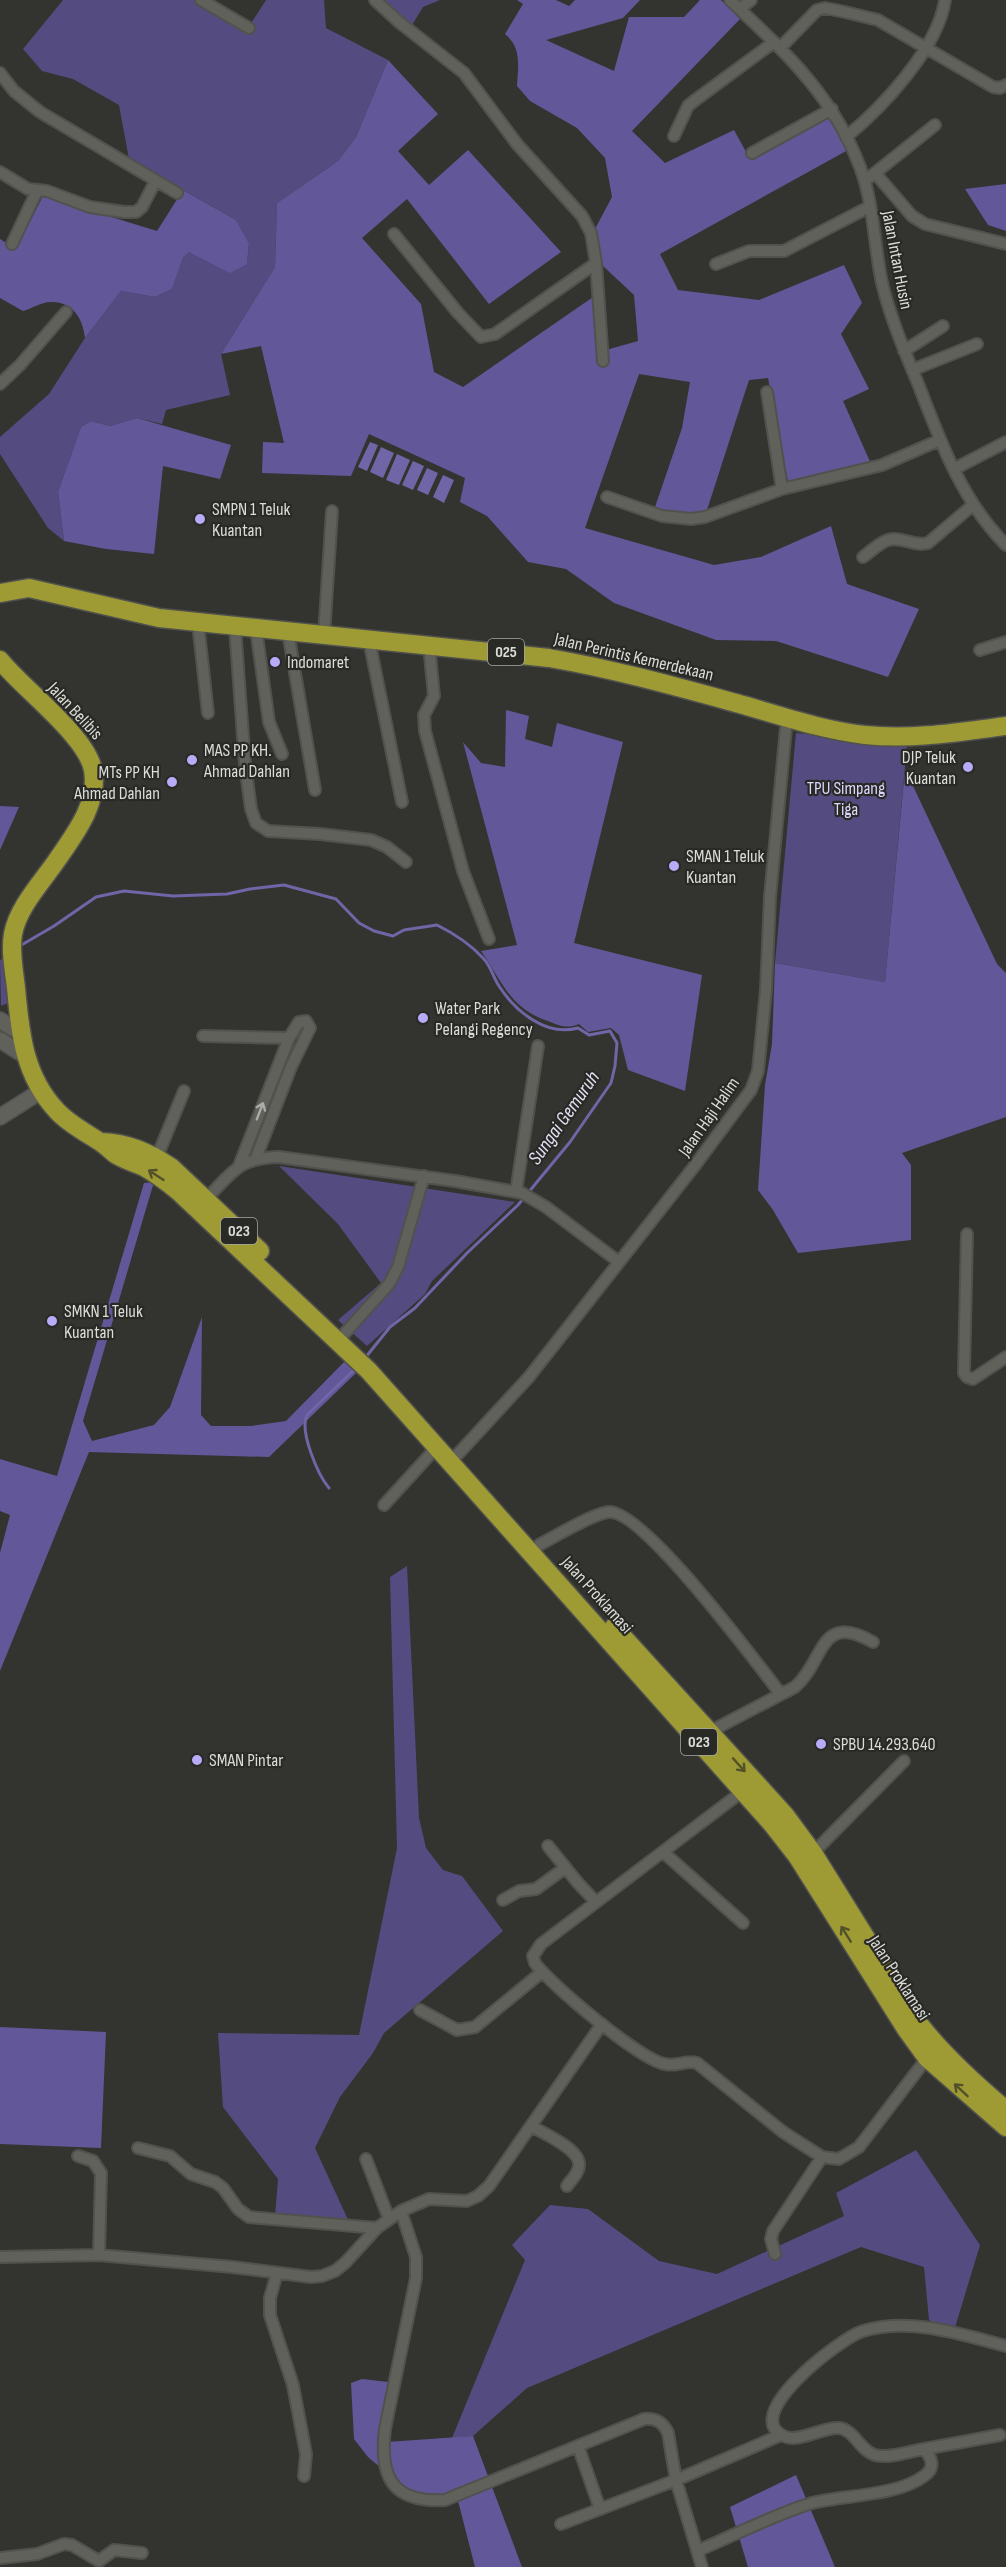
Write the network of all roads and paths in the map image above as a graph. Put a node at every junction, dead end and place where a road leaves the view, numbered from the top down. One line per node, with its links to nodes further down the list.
1 (201, 0): 7 (street)
2 (375, 0): 27 (street)
3 (730, 0): 6 (street, Jalan Intan Husin)
4 (751, 0): 6 (street)
5 (945, 0): 9 (street)
6 (740, 9): 8 (street, Jalan Intan Husin)
7 (249, 28)
8 (777, 45): 9 (street); 12 (street, Jalan Intan Husin); 14 (street)
9 (925, 46): 11 (street); 15 (street)
10 (0, 73): 19 (street)
11 (1006, 85)
12 (832, 109): 15 (street, Jalan Intan Husin); 16 (street)
13 (935, 125): 18 (street)
14 (674, 136)
15 (846, 137): 20 (street, Jalan Intan Husin)
16 (752, 153)
17 (0, 172): 21 (street)
18 (875, 173): 20 (street); 26 (street)
19 (155, 182): 21 (street); 22 (street)
20 (864, 182): 23 (street, Jalan Intan Husin)
21 (37, 191): 25 (street)
22 (177, 193)
23 (869, 207): 28 (street); 32 (street, Jalan Intan Husin)
24 (394, 234): 27 (street)
25 (12, 244)
26 (1006, 244)
27 (596, 262): 33 (street)
28 (716, 264)
29 (66, 312): 35 (street)
30 (943, 326): 32 (street)
31 (977, 344): 34 (street)
32 (904, 351): 34 (street, Jalan Intan Husin)
33 (603, 361)
34 (912, 370): 37 (street, Jalan Intan Husin)
35 (0, 384)
36 (767, 392): 40 (street)
37 (940, 440): 39 (street, Jalan Intan Husin); 40 (street)
38 (1006, 442): 39 (street)
39 (954, 469): 42 (street, Jalan Intan Husin)
40 (782, 489): 41 (street)
41 (607, 497)
42 (973, 505): 44 (street, Jalan Intan Husin); 45 (street)
43 (332, 511): 51 (street)
44 (1006, 545)
45 (863, 557)
46 (0, 593): 47 (highway, Jalan Perintis Kemerdekaan / 025)
47 (198, 623): 48 (highway, Jalan Perintis Kemerdekaan / 025); 57 (street)
48 (235, 627): 49 (highway, Jalan Perintis Kemerdekaan / 025); 63 (street)
49 (256, 629): 50 (highway, Jalan Perintis Kemerdekaan / 025); 60 (street)
50 (288, 632): 51 (highway, Jalan Perintis Kemerdekaan / 025); 61 (street)
51 (324, 636): 52 (highway, Jalan Perintis Kemerdekaan / 025)
52 (369, 640): 54 (highway, Jalan Perintis Kemerdekaan / 025); 62 (street)
53 (1006, 642): 55 (street)
54 (429, 645): 58 (highway, Jalan Perintis Kemerdekaan / 025); 64 (street)
55 (980, 650)
56 (0, 660): 66 (highway, Jalan Belibis / 023)
57 (208, 713)
58 (787, 717): 59 (highway, Jalan Perintis Kemerdekaan / 025); 84 (street, Jalan Haji Halim)
59 (1006, 726)
60 (282, 754)
61 (315, 790)
62 (402, 802)
63 (406, 862)
64 (489, 939)
65 (0, 1020): 66 (main road)
66 (19, 1032): 71 (highway, Jalan Proklamasi / 023)
67 (203, 1036): 68 (street)
68 (289, 1038): 77 (street); 78 (street, one-way to 68)
69 (0, 1040): 71 (main road)
70 (538, 1046): 81 (street)
71 (24, 1055): 72 (highway, Jalan Proklamasi / 023)
72 (41, 1091): 74 (main road); 75 (highway, Jalan Proklamasi / 023)
73 (184, 1091): 76 (street)
74 (3, 1112)
75 (101, 1142): 76 (highway, Jalan Proklamasi / 023); 80 (highway, Jalan Proklamasi / 023, one-way to 75)
76 (157, 1157): 80 (highway, Jalan Proklamasi / 023)
77 (256, 1158): 78 (street); 79 (street)
78 (239, 1166): 82 (street)
79 (424, 1176): 81 (street); 85 (street)
80 (182, 1185): 82 (highway, Jalan Proklamasi / 023); 85 (highway, Jalan Proklamasi / 023)
81 (524, 1195): 84 (street)
82 (206, 1199): 85 (highway, Jalan Proklamasi / 023)
83 (967, 1234): 86 (street)
84 (619, 1262): 89 (street, Jalan Haji Halim)
85 (341, 1337): 87 (highway, Jalan Proklamasi / 023)
86 (1006, 1357)
87 (404, 1402): 88 (highway, Jalan Proklamasi / 023); 89 (highway, Jalan Proklamasi / 023)
88 (436, 1448): 90 (street); 94 (highway, Jalan Proklamasi / 023)
89 (458, 1454): 91 (highway, Jalan Proklamasi / 023)
90 (384, 1505)
91 (539, 1545): 93 (street); 94 (highway, Jalan Proklamasi / 023)
92 (873, 1642): 93 (street)
93 (780, 1693): 95 (street)
94 (675, 1703): 95 (highway, Jalan Proklamasi / 023); 97 (highway, Jalan Proklamasi / 023)
95 (710, 1732): 100 (highway, Jalan Proklamasi / 023, one-way to 100)
96 (904, 1761): 100 (street)
97 (743, 1791): 99 (street); 106 (highway, Jalan Proklamasi / 023, one-way to 97)
98 (548, 1846): 101 (street)
99 (663, 1852): 103 (street); 104 (street)
100 (813, 1853): 106 (highway, Jalan Proklamasi / 023)
101 (565, 1868): 102 (street); 103 (street)
102 (503, 1900)
103 (596, 1902): 105 (street)
104 (743, 1923)
105 (543, 1972): 107 (street); 108 (street)
106 (890, 1990): 109 (highway, Jalan Proklamasi / 023); 110 (highway, Jalan Proklamasi / 023)
107 (420, 2010)
108 (602, 2024): 111 (street); 115 (street)
109 (927, 2058): 112 (highway, Jalan Proklamasi / 023, one-way to 109); 115 (street)
110 (1006, 2110)
111 (531, 2126): 117 (street); 118 (street)
112 (1006, 2127)
113 (138, 2148): 120 (street)
114 (78, 2156): 122 (street)
115 (822, 2157): 121 (street)
116 (366, 2159): 119 (street)
117 (567, 2186)
118 (401, 2211): 119 (street); 128 (street)
119 (389, 2219): 120 (street)
120 (377, 2228): 124 (street)
121 (775, 2254)
122 (99, 2255): 123 (street); 124 (street)
123 (0, 2257)
124 (277, 2273): 130 (street)
125 (1006, 2346): 126 (street)
126 (781, 2434): 129 (street); 131 (street)
127 (1000, 2435): 129 (street)
128 (578, 2446): 131 (street); 132 (street)
129 (924, 2449): 134 (street)
130 (304, 2476)
131 (676, 2480): 132 (street); 134 (street)
132 (600, 2509): 133 (street)
133 (561, 2524)
134 (697, 2551): 137 (street)
135 (142, 2553): 136 (street)
136 (0, 2558)
137 (702, 2567)

